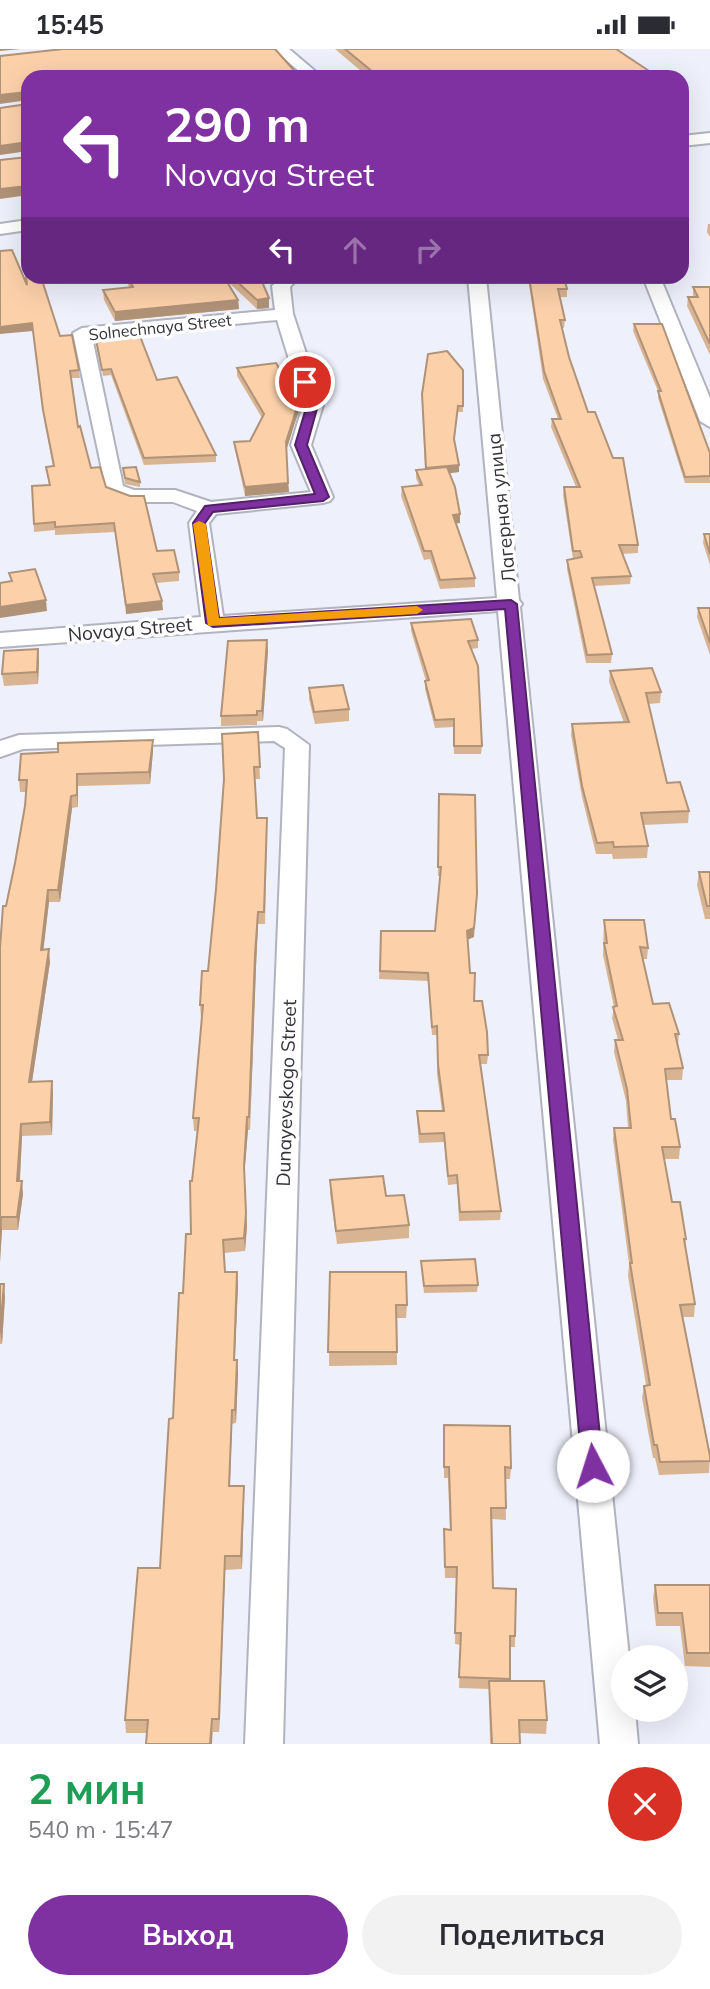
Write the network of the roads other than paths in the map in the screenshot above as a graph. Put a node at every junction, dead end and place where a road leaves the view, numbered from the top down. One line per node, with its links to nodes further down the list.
1 (280, 49): 2 (street)
2 (306, 70)
3 (710, 138): 4 (street)
4 (689, 141)
5 (21, 226): 6 (street)
6 (0, 229)
7 (283, 284): 10 (street, Solnechnaya Street)
8 (478, 284): 13 (street, Лагерная улица)
9 (654, 284): 11 (street)
10 (284, 314): 12 (street, Solnechnaya Street); 12 (street, Solnechnaya Street)
11 (710, 421)
12 (209, 508): 14 (street)
13 (511, 604): 14 (street, Novaya Street); 18 (street, Лагерная улица)
14 (213, 623): 15 (street, Novaya Street)
15 (0, 640)
16 (0, 750): 17 (street, Dunayevskogo Street)
17 (264, 1744)
18 (619, 1744)

